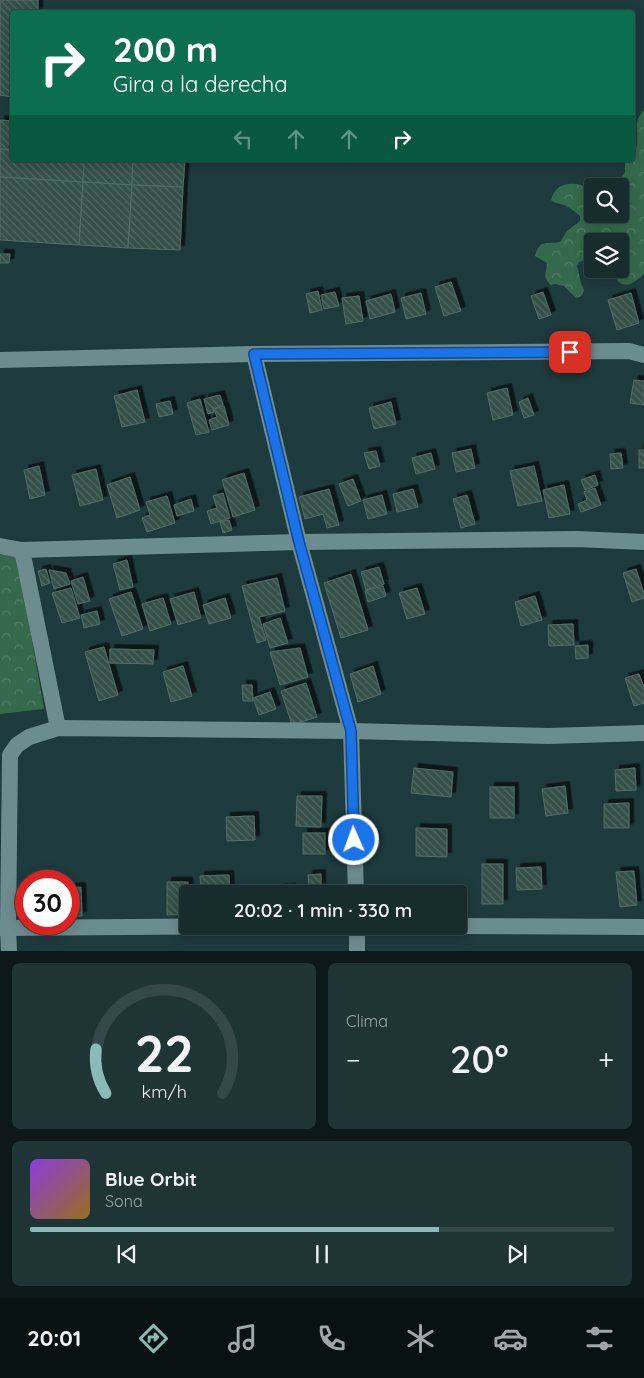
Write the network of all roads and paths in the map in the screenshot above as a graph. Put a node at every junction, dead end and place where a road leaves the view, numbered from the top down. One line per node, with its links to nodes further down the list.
1 (254, 354): 2 (street); 3 (street); 4 (street)
2 (644, 355)
3 (0, 360)
4 (299, 542): 5 (street); 7 (street); 9 (street)
5 (644, 542)
6 (0, 546): 7 (street)
7 (22, 550): 8 (street)
8 (58, 728): 9 (street); 15 (street)
9 (351, 731): 10 (street); 11 (street)
10 (644, 733)
11 (356, 885)
12 (467, 926): 13 (street)
13 (644, 926)
14 (179, 927): 15 (street)
15 (4, 928): 17 (street)
16 (357, 935): 18 (street)
17 (9, 950)
18 (357, 950)

